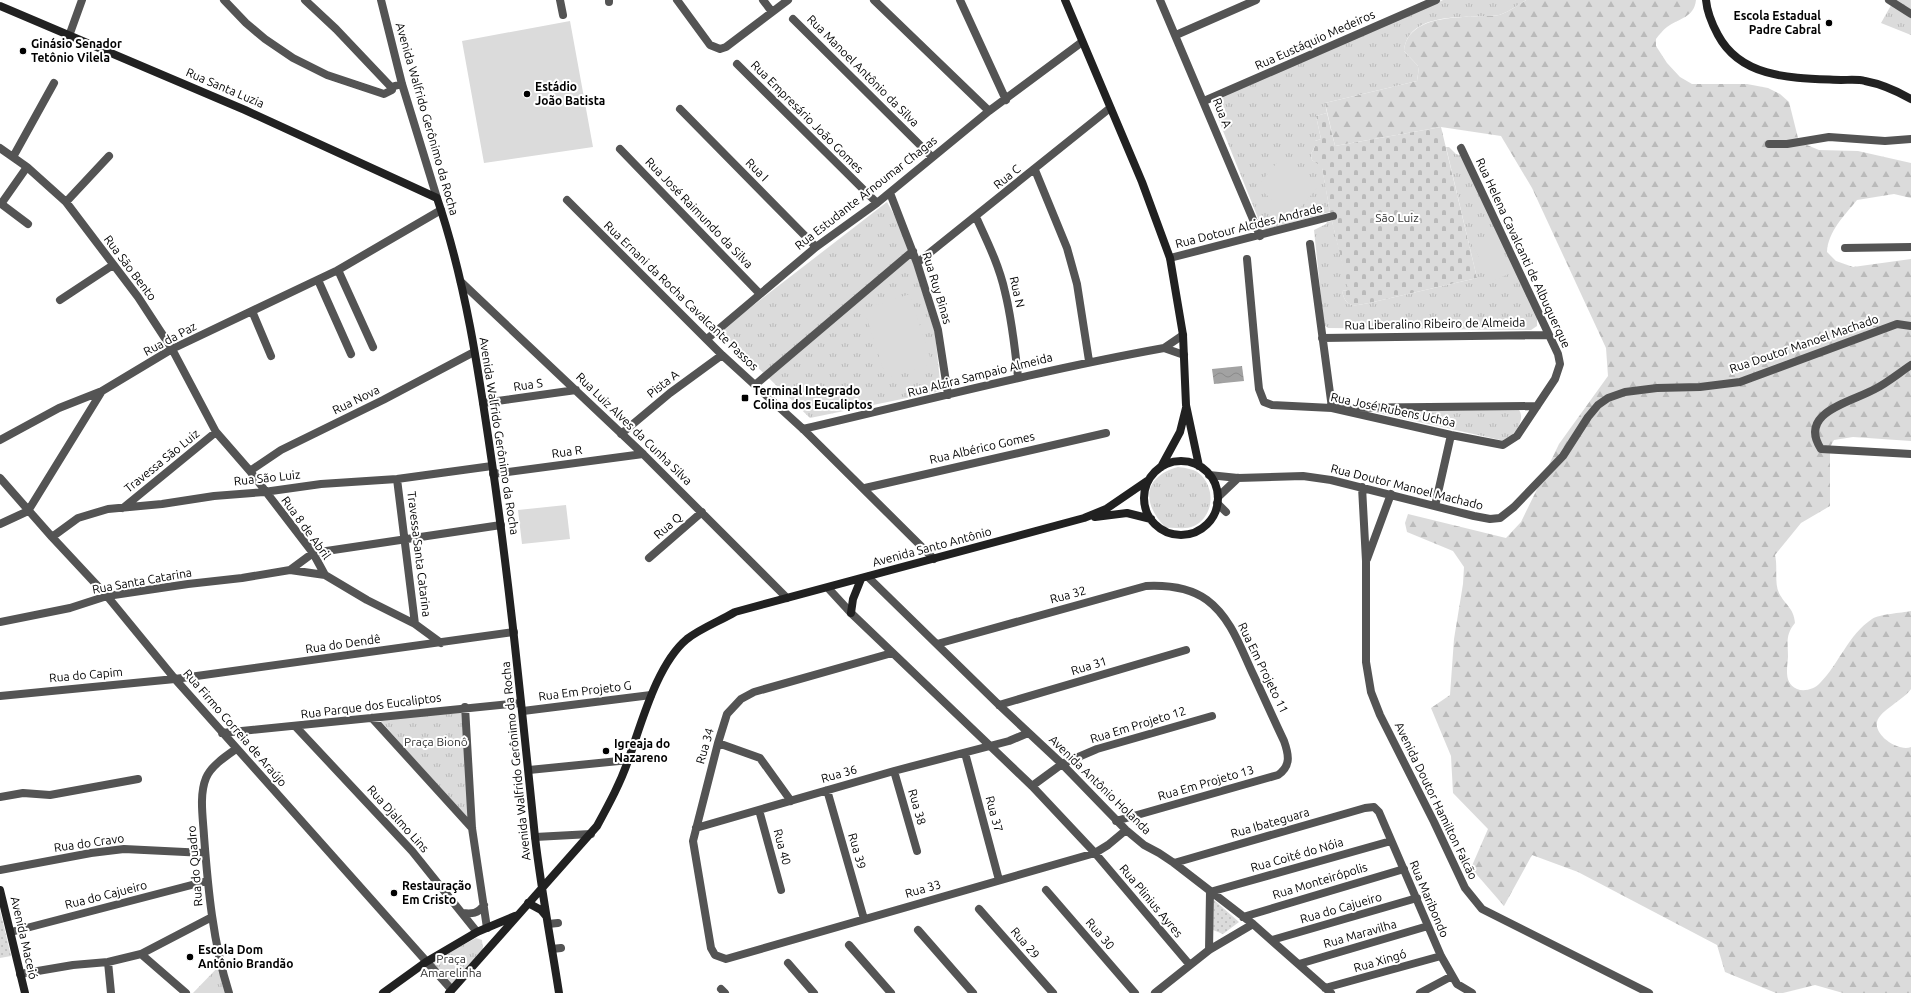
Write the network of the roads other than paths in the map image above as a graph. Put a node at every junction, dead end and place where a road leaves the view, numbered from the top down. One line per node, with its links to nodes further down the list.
1 (82, 0): 23 (street)
2 (224, 0): 28 (street)
3 (304, 0): 28 (street)
4 (381, 0): 27 (street, Avenida Walfrido Gerônimo da Rocha)
5 (560, 0): 20 (street)
6 (677, 0): 18 (street)
7 (763, 0): 18 (street)
8 (788, 0): 18 (street)
9 (874, 0): 34 (street)
10 (960, 0): 30 (street)
11 (1066, 0): 24 (street)
12 (1160, 0): 22 (street, Rua A)
13 (1256, 0): 22 (street)
14 (1436, 0): 31 (street, Rua Eustáquio Medeiros)
15 (1706, 0): 29 (street)
16 (1889, 0): 19 (street)
17 (0, 6): 23 (street, Rua Santa Luzia)
18 (772, 12)
19 (1911, 14)
20 (563, 15)
21 (793, 19): 42 (street, Rua Manoel Antônio da Silva)
22 (1176, 35): 31 (street, Rua A)
23 (69, 36): 46 (street, Rua Santa Luzia)
24 (1082, 42): 30 (street, Rua Estudante Arnoumar Chagas); 32 (street)
25 (737, 64): 49 (street, Rua Empresário João Gomes)
26 (54, 83): 41 (street)
27 (402, 84): 28 (street); 46 (street, Avenida Walfrido Gerônimo da Rocha)
28 (391, 87)
29 (1911, 98)
30 (1006, 100): 34 (street, Rua Estudante Arnoumar Chagas)
31 (1204, 101): 55 (street, Rua A)
32 (1110, 108): 44 (street, Rua C); 61 (street)
33 (680, 109): 57 (street, Rua I)
34 (989, 111): 42 (street, Rua Estudante Arnoumar Chagas)
35 (1911, 139): 36 (street)
36 (1769, 144)
37 (0, 148): 41 (street, Rua São Bento)
38 (1461, 148): 73 (street, Rua Helena Cavalcanti de Albuquerque)
39 (620, 149): 68 (street, Rua José Raimundo da Silva)
40 (109, 156): 48 (street)
41 (13, 157): 43 (street, Rua São Bento)
42 (932, 157): 45 (street, Rua Estudante Arnoumar Chagas)
43 (27, 167): 48 (street, Rua São Bento); 50 (street)
44 (1034, 170): 53 (street, Rua C); 84 (street)
45 (890, 193): 49 (street, Rua Estudante Arnoumar Chagas); 60 (street, Rua Ruy Binas)
46 (437, 198): 51 (street, Avenida Walfrido Gerônimo da Rocha)
47 (567, 200): 75 (street, Rua Ernani da Rocha Cavalcante Passos)
48 (66, 202): 64 (street, Rua São Bento)
49 (877, 203): 57 (street, Rua Estudante Arnoumar Chagas)
50 (0, 204): 54 (street)
51 (441, 210): 65 (street, Rua da Paz); 67 (street, Avenida Walfrido Gerônimo da Rocha)
52 (1333, 216): 55 (street, Rua Dotour Alcides Andrade)
53 (976, 217): 63 (street, Rua C); 86 (street, Rua N)
54 (28, 224)
55 (1260, 236): 61 (street, Rua Dotour Alcides Andrade)
56 (1310, 244): 74 (street)
57 (816, 247): 68 (street, Rua Estudante Arnoumar Chagas)
58 (1911, 247): 59 (street)
59 (1845, 248)
60 (913, 251): 63 (street, Rua Ruy Binas); 87 (street)
61 (1170, 258): 72 (street)
62 (1248, 259): 94 (street, Rua José Rubens Uchôa)
63 (917, 263): 90 (street, Rua Ruy Binas)
64 (113, 265): 69 (street); 78 (street, Rua São Bento)
65 (338, 270): 66 (street, Rua da Paz); 76 (street)
66 (318, 280): 70 (street, Rua da Paz); 80 (street)
67 (461, 282): 79 (street, Avenida Walfrido Gerônimo da Rocha); 88 (street, Rua Luiz Alves da Cunha Silva)
68 (760, 294): 75 (street, Rua Estudante Arnoumar Chagas)
69 (60, 300)
70 (252, 311): 78 (street, Rua da Paz); 83 (street)
71 (1911, 326): 118 (street, Rua Doutor Manoel Machado)
72 (1183, 335): 77 (street, Rua Alzira Sampaio Almeida); 82 (street)
73 (1548, 335): 74 (street, Rua Liberalino Ribeiro de Almeida); 93 (street, Rua Helena Cavalcanti de Albuquerque)
74 (1322, 338): 94 (street)
75 (707, 339): 81 (street, Rua Ernani da Rocha Cavalcante Passos)
76 (373, 347)
77 (1164, 348): 82 (street, Rua Alzira Sampaio Almeida); 84 (street, Rua Alzira Sampaio Almeida)
78 (172, 349): 89 (street, Rua da Paz); 96 (street, Rua 8 de Abril)
79 (474, 352): 91 (street, Avenida Walfrido Gerônimo da Rocha); 107 (street, Rua Nova)
80 (351, 354)
81 (722, 355): 87 (street, Rua Ernani da Rocha Cavalcante Passos); 98 (street, Pista A)
82 (1184, 355): 92 (street)
83 (271, 356)
84 (1089, 361): 86 (street, Rua Alzira Sampaio Almeida)
85 (1911, 365): 103 (street)
86 (1018, 377): 90 (street, Rua Alzira Sampaio Almeida)
87 (755, 385): 95 (street, Rua Ernani da Rocha Cavalcante Passos)
88 (576, 390): 91 (street, Rua S); 98 (street, Rua Luiz Alves da Cunha Silva)
89 (102, 391): 100 (street, Rua da Paz); 120 (street, Rua da Paz)
90 (948, 395): 95 (street, Rua Alzira Sampaio Almeida)
91 (483, 403): 106 (street, Avenida Walfrido Gerônimo da Rocha)
92 (1186, 405): 104 (street); 105 (street)
93 (1537, 406): 94 (street); 101 (street, Rua Helena Cavalcanti de Albuquerque)
94 (1332, 408): 99 (street, Rua José Rubens Uchôa)
95 (803, 429): 114 (street, Rua Ernani da Rocha Cavalcante Passos)
96 (216, 432): 107 (street, Rua 8 de Abril); 119 (street, Travessa São Luiz)
97 (1106, 433): 114 (street, Rua Albérico Gomes)
98 (621, 434): 102 (street, Rua Luiz Alves da Cunha Silva)
99 (1451, 435): 101 (street, Rua José Rubens Uchôa); 118 (street)
100 (0, 440)
101 (1503, 444)
102 (643, 454): 106 (street, Rua R); 121 (street, Rua Luiz Alves da Cunha Silva)
103 (1911, 454)
104 (1199, 466): 105 (street); 108 (street)
105 (1160, 467): 112 (street)
106 (493, 470): 111 (street, Rua São Luiz); 126 (street, Avenida Walfrido Gerônimo da Rocha)
107 (250, 471): 115 (street, Rua 8 de Abril)
108 (1209, 475): 110 (street, Rua Doutor Manoel Machado); 117 (street)
109 (0, 478): 120 (street, Rua Firmo Correia de Araújo)
110 (1238, 478): 113 (street, Rua Doutor Manoel Machado); 117 (street)
111 (397, 479): 115 (street, Rua São Luiz); 128 (street, Travessa Santa Catarina)
112 (1148, 482): 123 (street, Avenida Santo Antônio); 124 (street)
113 (1362, 487): 116 (street, Rua Doutor Manoel Machado); 132 (street, Avenida Doutor Hamilton Falcão)
114 (864, 488): 131 (street, Rua Ernani da Rocha Cavalcante Passos)
115 (264, 492): 119 (street, Rua São Luiz); 129 (street, Rua 8 de Abril)
116 (1391, 494): 118 (street, Rua Doutor Manoel Machado); 132 (street, Avenida Doutor Hamilton Falcão)
117 (1217, 500): 122 (street); 124 (street)
118 (1435, 506)
119 (122, 508): 127 (street, Rua São Luiz)
120 (28, 511): 125 (street); 127 (street, Rua Firmo Correia de Araújo)
121 (702, 512): 130 (street, Rua Q); 138 (street, Rua Luiz Alves da Cunha Silva)
122 (1226, 512)
123 (1084, 518): 124 (street, Avenida Santo Antônio); 131 (street, Avenida Santo Antônio)
124 (1151, 519)
125 (0, 524)
126 (501, 525): 128 (street, Rua Santa Catarina); 143 (street, Avenida Walfrido Gerônimo da Rocha)
127 (52, 537): 137 (street, Rua Firmo Correia de Araújo)
128 (405, 538): 129 (street, Rua Santa Catarina); 142 (street, Travessa Santa Catarina)
129 (313, 553): 133 (street, Rua Santa Catarina); 134 (street, Rua 8 de Abril)
130 (649, 558)
131 (934, 559): 135 (street, Avenida Santo Antônio)
132 (1366, 561): 246 (street, Avenida Doutor Hamilton Falcão)
133 (290, 570): 134 (street, Rua Santa Catarina); 137 (street, Rua Santa Catarina)
134 (325, 575): 142 (street, Rua 8 de Abril)
135 (865, 578): 136 (street, Avenida Santo Antônio); 140 (street); 145 (street, Avenida Antônio Holanda)
136 (828, 588): 138 (street, Avenida Santo Antônio); 140 (street)
137 (107, 596): 141 (street, Rua Santa Catarina); 148 (street, Rua Firmo Correia de Araújo)
138 (786, 598): 149 (street, Avenida Santo Antônio)
139 (1206, 599): 145 (street, Rua 32); 163 (street, Rua Em Projeto 11)
140 (851, 613): 147 (street)
141 (0, 622)
142 (415, 624): 144 (street, Travessa Santa Catarina)
143 (514, 632): 144 (street, Rua do Dendê); 153 (street, Avenida Walfrido Gerônimo da Rocha)
144 (441, 643): 148 (street, Rua do Dendê)
145 (937, 644): 151 (street, Avenida Antônio Holanda)
146 (1186, 650): 151 (street, Rua 31)
147 (892, 653): 159 (street, Rua 34); 160 (street)
148 (175, 679): 150 (street, Rua do Capim); 157 (street, Rua Firmo Correia de Araújo)
149 (651, 695): 153 (street, Rua Em Projeto G); 164 (street, Avenida Santo Antônio)
150 (0, 696)
151 (999, 706): 158 (street, Avenida Antônio Holanda)
152 (466, 707): 153 (street, Rua Parque dos Eucaliptos); 155 (street, Rua Parque dos Eucaliptos); 176 (street)
153 (522, 707): 166 (street, Avenida Walfrido Gerônimo da Rocha)
154 (1212, 716): 165 (street, Rua Em Projeto 12)
155 (372, 718): 156 (street, Rua Parque dos Eucaliptos); 176 (street)
156 (296, 726): 157 (street, Rua Parque dos Eucaliptos); 201 (street, Rua Djalmo Lins)
157 (222, 733): 161 (street, Rua Firmo Correia de Araújo)
158 (1028, 733): 160 (street, Rua 36); 165 (street, Avenida Antônio Holanda)
159 (718, 743): 172 (street); 177 (street, Rua 34)
160 (991, 746): 162 (street, Rua 36); 169 (street)
161 (236, 748): 183 (street, Rua do Quadro); 224 (street, Rua Firmo Correia de Araújo)
162 (965, 753): 167 (street, Rua 36); 190 (street, Rua 37)
163 (1288, 754): 175 (street, Rua Em Projeto 13)
164 (629, 760): 166 (street); 179 (street, Avenida Santo Antônio)
165 (1062, 764): 169 (street, Rua Em Projeto 12); 175 (street, Avenida Antônio Holanda)
166 (529, 770): 180 (street, Avenida Walfrido Gerônimo da Rocha)
167 (894, 771): 170 (street, Rua 36); 182 (street, Rua 38)
168 (138, 779): 171 (street)
169 (1032, 786): 184 (street)
170 (827, 790): 172 (street, Rua 36); 205 (street, Rua 39)
171 (0, 797)
172 (791, 801): 174 (street, Rua 36)
173 (1374, 807): 181 (street, Rua Maribondo); 185 (street, Rua Ibateguara)
174 (760, 810): 177 (street, Rua 36); 194 (street, Rua 40)
175 (1116, 821): 178 (street, Avenida Antônio Holanda)
176 (472, 828): 199 (street)
177 (696, 828): 222 (street, Rua 34)
178 (1126, 830): 184 (street, Rua 33); 185 (street, Avenida Antônio Holanda)
179 (591, 834): 180 (street); 189 (street, Avenida Santo Antônio)
180 (535, 837): 186 (street, Avenida Walfrido Gerônimo da Rocha)
181 (1391, 841): 187 (street, Rua Maribondo); 196 (street, Rua Coité do Nóia)
182 (917, 850)
183 (205, 853): 188 (street, Rua do Cravo); 191 (street, Rua do Quadro)
184 (1095, 853): 190 (street, Rua 33); 226 (street, Rua Plinius Ayres)
185 (1174, 863): 196 (street, Avenida Antônio Holanda)
186 (539, 866): 189 (street); 192 (street, Avenida Walfrido Gerônimo da Rocha)
187 (1404, 869): 197 (street, Rua Maribondo); 204 (street, Rua Monteirópolis)
188 (0, 870)
189 (557, 870): 192 (street, Avenida Santo Antônio)
190 (999, 880): 205 (street, Rua 33)
191 (207, 881): 203 (street, Rua do Quadro); 212 (street, Rua do Cajueiro)
192 (542, 886): 198 (street, Avenida Santo Antônio); 206 (street)
193 (0, 890): 212 (street, Avenida Maceió)
194 (781, 890)
195 (1046, 890): 242 (street, Rua 30)
196 (1210, 892): 204 (street, Avenida Antônio Holanda); 219 (street)
197 (1417, 898): 209 (street, Rua Maribondo); 214 (street, Rua do Cajueiro)
198 (528, 903): 202 (street, Avenida Santo Antônio); 206 (street)
199 (484, 905): 201 (street); 210 (street)
200 (979, 909): 241 (street, Rua 29)
201 (462, 913): 213 (street, Rua Djalmo Lins)
202 (518, 914): 210 (street); 216 (street, Avenida Santo Antônio)
203 (212, 917): 220 (street); 235 (street, Rua do Quadro)
204 (1243, 917): 208 (street, Avenida Antônio Holanda)
205 (864, 919): 222 (street, Rua 33)
206 (547, 920): 207 (street); 218 (street)
207 (558, 923)
208 (1253, 924): 214 (street, Avenida Antônio Holanda); 219 (street)
209 (1428, 926): 221 (street, Rua Maribondo); 227 (street, Rua Maravilha)
210 (487, 928): 213 (street)
211 (918, 930): 240 (street)
212 (11, 932): 228 (street, Avenida Maceió)
213 (477, 932): 216 (street); 224 (street)
214 (1272, 940): 227 (street, Avenida Antônio Holanda)
215 (849, 945): 239 (street)
216 (488, 946): 231 (street, Avenida Santo Antônio)
217 (561, 948): 218 (street)
218 (552, 949): 237 (street)
219 (1209, 950): 226 (street)
220 (142, 954): 223 (street); 234 (street)
221 (1440, 956): 229 (street, Rua Maribondo); 230 (street, Rua Xingó)
222 (720, 958)
223 (108, 962): 228 (street); 233 (street)
224 (426, 962): 231 (street, Rua Firmo Correia de Araújo); 236 (street)
225 (788, 963): 238 (street)
226 (1189, 964): 243 (street)
227 (1299, 964): 230 (street, Avenida Antônio Holanda)
228 (20, 974): 232 (street, Avenida Maceió)
229 (1452, 976): 244 (street); 245 (street, Rua Maribondo)
230 (1328, 991)
231 (451, 992)
232 (25, 993)
233 (112, 993)
234 (186, 993)
235 (229, 993)
236 (383, 993)
237 (559, 993)
238 (814, 993)
239 (890, 993)
240 (973, 993)
241 (1053, 993)
242 (1135, 993)
243 (1155, 993)
244 (1420, 993)
245 (1472, 993)
246 (1649, 993)

